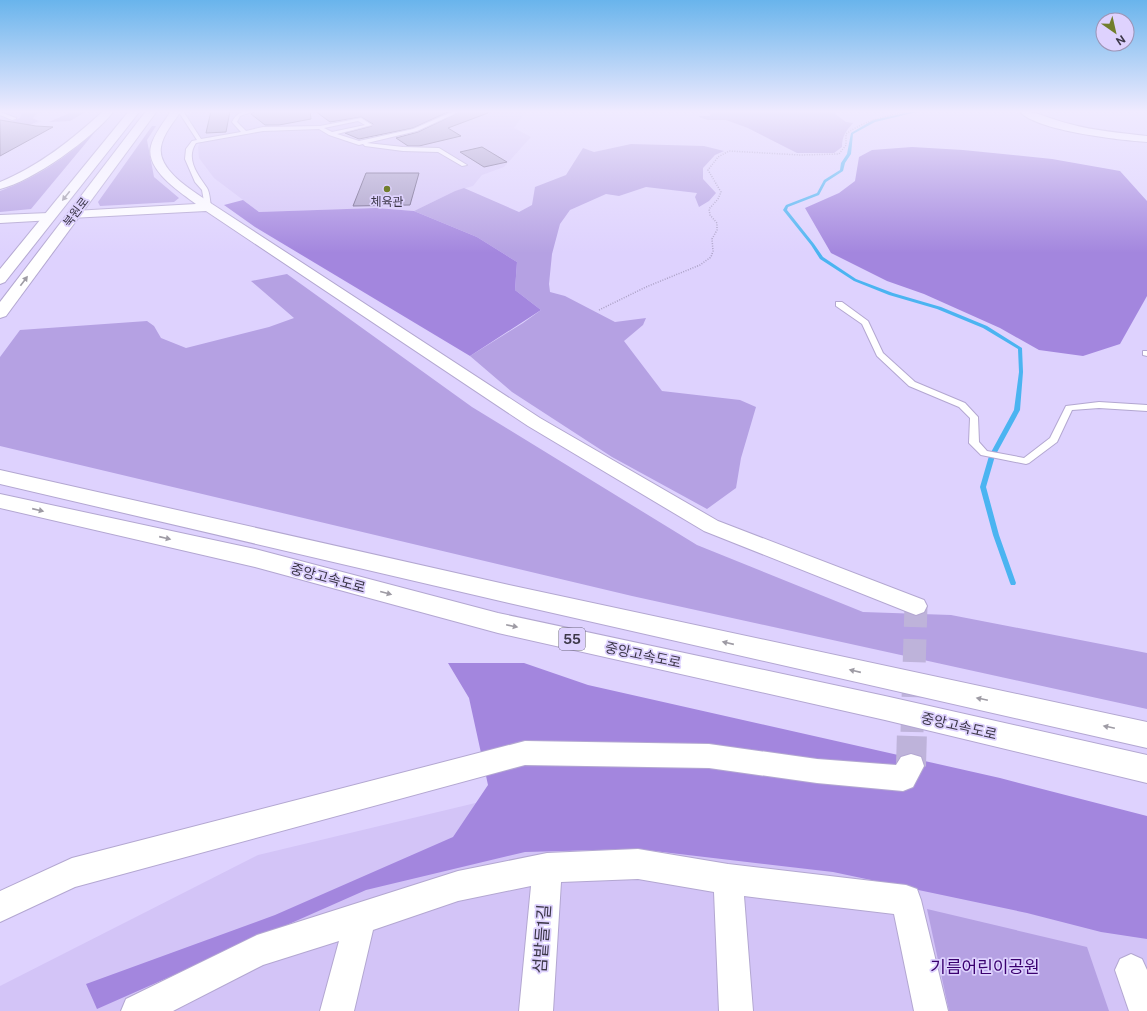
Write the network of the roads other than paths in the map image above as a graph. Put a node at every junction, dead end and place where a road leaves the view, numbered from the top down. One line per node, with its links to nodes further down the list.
1 (53, 158): 8 (street)
2 (97, 158): 11 (main road, 북원로, one-way to 11)
3 (117, 158): 10 (main road, 북원로)
4 (157, 158): 9 (street)
5 (188, 158): 9 (lane)
6 (453, 158): 7 (lane)
7 (464, 165)
8 (0, 186)
9 (208, 207): 10 (street); 19 (street)
10 (74, 215): 11 (main road); 15 (main road, 북원로, one-way to 10)
11 (49, 217): 12 (street); 13 (main road, 북원로)
12 (0, 219)
13 (0, 279)
14 (839, 304): 16 (lane)
15 (0, 312)
16 (1147, 408)
17 (0, 477): 20 (main road, 중앙고속도로 / 55, one-way to 17)
18 (0, 502): 22 (main road, 중앙고속도로 / 55, one-way to 22)
19 (916, 606)
20 (1147, 735)
21 (911, 766): 25 (street)
22 (1147, 769)
23 (547, 868): 24 (street); 26 (street); 30 (street, 섬밭들1길)
24 (728, 879): 31 (street); 32 (street)
25 (0, 906)
26 (360, 920): 28 (street); 29 (street)
27 (1139, 972): 33 (street)
28 (138, 1011)
29 (337, 1011)
30 (536, 1011)
31 (736, 1011)
32 (930, 1011)
33 (1146, 1011)

